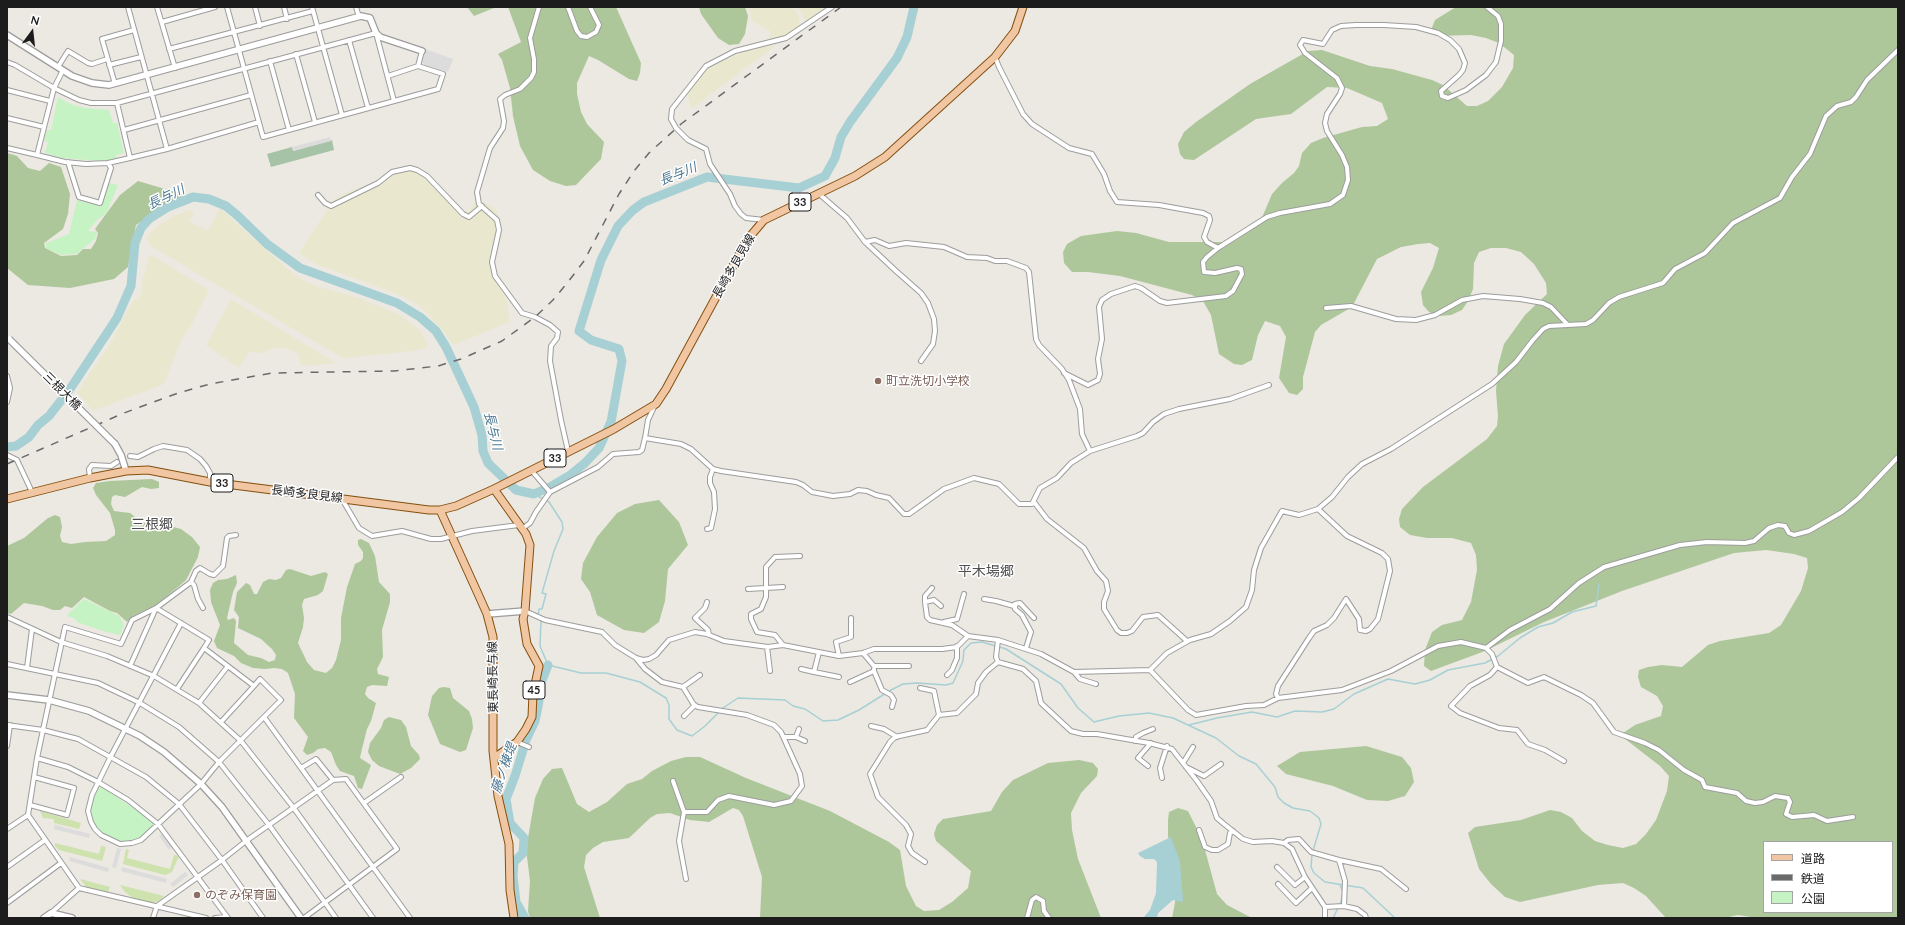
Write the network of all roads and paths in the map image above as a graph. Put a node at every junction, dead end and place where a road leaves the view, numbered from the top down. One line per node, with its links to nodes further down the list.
1 (128, 7): 20 (street)
2 (157, 7): 17 (street)
3 (214, 7): 17 (street)
4 (227, 7): 21 (street)
5 (255, 7): 18 (street)
6 (284, 7): 16 (street)
7 (356, 7): 15 (street)
8 (539, 7): 68 (street)
9 (568, 7): 10 (street)
10 (590, 7)
11 (832, 7): 69 (street)
12 (1023, 7): 31 (main road, 長崎多良見線 / 33)
13 (1487, 7): 71 (street)
14 (312, 9): 16 (street); 19 (street)
15 (358, 17): 19 (street); 22 (street)
16 (287, 18): 18 (street)
17 (162, 22): 26 (street)
18 (260, 26): 21 (street)
19 (318, 29): 25 (street); 28 (street)
20 (134, 30): 32 (street); 33 (street)
21 (234, 33): 26 (street); 28 (street)
22 (376, 33): 24 (street); 29 (street); 42 (street)
23 (7, 35): 38 (street)
24 (349, 40): 25 (street); 51 (street)
25 (323, 46): 30 (street); 52 (street)
26 (169, 49): 39 (street)
27 (1898, 50): 73 (street)
28 (239, 51): 39 (street); 40 (street)
29 (422, 51): 37 (street)
30 (296, 54): 35 (street); 56 (street)
31 (995, 57): 66 (main road, 長崎多良見線 / 33); 71 (street)
32 (141, 58): 36 (street); 41 (street)
33 (107, 59): 36 (street); 38 (street)
34 (7, 62): 44 (street)
35 (270, 62): 40 (street); 59 (street)
36 (109, 65): 43 (street)
37 (418, 66): 42 (street); 49 (street)
38 (61, 68): 43 (street); 44 (street)
39 (175, 68): 41 (street)
40 (244, 69): 46 (street); 47 (street)
41 (146, 76): 43 (street); 46 (street)
42 (388, 76): 49 (street)
43 (115, 84)
44 (54, 88): 48 (street); 50 (street)
45 (7, 90): 48 (street)
46 (152, 94): 50 (street); 54 (street)
47 (251, 95): 54 (street); 55 (street)
48 (50, 101): 57 (street)
49 (394, 101): 51 (street)
50 (117, 103): 58 (street)
51 (368, 108): 52 (street)
52 (342, 115): 56 (street)
53 (7, 118): 57 (street)
54 (159, 120): 58 (street); 61 (street)
55 (259, 122): 59 (street); 61 (street)
56 (315, 122): 59 (street)
57 (44, 127): 62 (street)
58 (124, 130): 63 (street)
59 (288, 130)
60 (7, 148): 62 (street)
61 (167, 149): 63 (street)
62 (37, 155): 64 (street)
63 (130, 158): 65 (street)
64 (68, 162): 65 (street); 65 (street)
65 (108, 163)
66 (818, 193): 69 (main road, 長崎多良見線 / 33); 70 (street)
67 (318, 195): 68 (street)
68 (482, 206): 82 (street)
69 (764, 220): 80 (main road, 長崎多良見線 / 33)
70 (866, 242): 75 (street); 76 (street)
71 (1218, 248): 76 (street)
72 (1326, 308): 73 (street)
73 (1568, 325): 99 (street)
74 (8, 338): 90 (street, 三根大橋, bridge)
75 (921, 361)
76 (1064, 373): 83 (street)
77 (7, 376): 79 (street)
78 (1269, 386): 83 (street)
79 (7, 402)
80 (656, 404): 81 (street); 82 (main road, 長崎多良見線 / 33)
81 (645, 438): 88 (street); 95 (street)
82 (568, 451): 89 (main road, 長崎多良見線 / 33)
83 (1090, 451): 98 (street)
84 (7, 455): 94 (street)
85 (130, 456): 92 (street)
86 (1898, 457): 137 (street)
87 (117, 462): 91 (street)
88 (713, 469): 98 (street); 102 (street)
89 (531, 470): 93 (main road, 長崎多良見線 / 33); 95 (street)
90 (126, 471): 91 (main road, 長崎多良見線 / 33); 92 (main road, 長崎多良見線 / 33)
91 (90, 478): 94 (main road, 長崎多良見線 / 33)
92 (210, 482): 96 (main road, 長崎多良見線 / 33)
93 (497, 488): 100 (main road, 長崎多良見線 / 33); 101 (main road, 45)
94 (32, 492): 97 (main road, 長崎多良見線 / 33)
95 (550, 492): 101 (street)
96 (341, 498): 100 (main road, 長崎多良見線 / 33); 104 (street)
97 (7, 500)
98 (1034, 502): 129 (street)
99 (1318, 509): 129 (street); 167 (street)
100 (440, 510): 104 (main road, 東長崎長与線)
101 (520, 527): 104 (street); 119 (main road, 45)
102 (707, 529)
103 (236, 534): 106 (street)
104 (451, 537): 120 (main road, 東長崎長与線)
105 (800, 556): 108 (street)
106 (191, 582): 117 (street); 118 (street)
107 (783, 587): 108 (street)
108 (766, 588): 110 (street); 132 (street)
109 (932, 588): 114 (street)
110 (748, 590)
111 (964, 594): 125 (street)
112 (984, 599): 116 (street)
113 (707, 602): 127 (street)
114 (925, 602): 115 (street); 125 (street)
115 (941, 606)
116 (1014, 606): 123 (street); 136 (street)
117 (156, 608): 124 (street); 130 (street); 144 (street)
118 (203, 608)
119 (525, 611): 120 (street); 141 (street); 189 (main road, 45)
120 (487, 614): 197 (main road, 東長崎長与線)
121 (7, 617): 126 (street)
122 (851, 618): 140 (street)
123 (1034, 618)
124 (181, 623): 135 (street); 158 (street)
125 (942, 623): 128 (street)
126 (32, 629): 130 (street); 148 (street)
127 (709, 635): 134 (street); 141 (street)
128 (968, 636): 131 (street); 133 (street)
129 (1187, 641): 151 (street)
130 (61, 642): 144 (street); 155 (street)
131 (998, 642): 136 (street); 142 (street)
132 (782, 645): 134 (street); 138 (street)
133 (957, 646): 139 (street); 157 (street)
134 (767, 647): 152 (street)
135 (204, 648): 145 (street); 165 (street)
136 (1026, 648): 154 (street)
137 (1486, 648): 147 (street); 167 (street)
138 (819, 652): 140 (street); 153 (street)
139 (863, 653): 140 (street); 150 (street)
140 (839, 656)
141 (636, 658): 163 (street)
142 (998, 662): 173 (street); 188 (street)
143 (7, 664): 148 (street)
144 (130, 666): 158 (street)
145 (228, 666): 162 (street); 170 (street)
146 (909, 666): 150 (street)
147 (1497, 667): 199 (street); 218 (street)
148 (27, 668): 155 (street)
149 (802, 669): 153 (street)
150 (874, 669): 160 (street); 172 (street)
151 (1150, 670): 154 (street); 167 (street)
152 (770, 671)
153 (814, 672): 159 (street)
154 (1074, 672): 161 (street)
155 (56, 673): 168 (street); 169 (street)
156 (700, 675): 163 (street)
157 (947, 675)
158 (154, 676): 165 (street); 169 (street)
159 (839, 677)
160 (850, 682)
161 (1096, 684)
162 (254, 686): 175 (street); 176 (street)
163 (683, 687): 171 (street)
164 (920, 688): 173 (street)
165 (177, 690): 170 (street)
166 (7, 695): 168 (street)
167 (1278, 698)
168 (49, 700): 179 (street); 182 (street)
169 (140, 703): 179 (street); 198 (street)
170 (200, 703): 176 (street)
171 (695, 705): 174 (street); 183 (street)
172 (892, 707)
173 (939, 715): 185 (street)
174 (684, 716)
175 (264, 717): 186 (street); 203 (street)
176 (221, 722): 186 (street)
177 (8, 725): 182 (street); 191 (street)
178 (871, 726): 185 (street)
179 (125, 729): 195 (street); 210 (street)
180 (798, 729): 184 (street)
181 (1153, 729): 188 (street)
182 (43, 730): 195 (street); 196 (street)
183 (784, 737): 184 (street); 216 (street)
184 (796, 737): 187 (street)
185 (898, 737): 229 (street)
186 (242, 741): 198 (street); 215 (street)
187 (805, 741)
188 (1135, 741): 190 (street)
189 (518, 742): 192 (street); 197 (main road, 45)
190 (1151, 743): 193 (street); 202 (street)
191 (7, 746)
192 (529, 746)
193 (1167, 746): 201 (street); 206 (street)
194 (1193, 748): 201 (street)
195 (111, 756): 209 (street); 213 (street)
196 (38, 758): 204 (street); 209 (street)
197 (494, 758): 260 (main road, 東長崎長与線)
198 (219, 762): 210 (street); 220 (street)
199 (1564, 762)
200 (1221, 764): 201 (street)
201 (1184, 765): 223 (street)
202 (1148, 766)
203 (301, 768): 207 (street); 211 (street)
204 (34, 777): 214 (street); 214 (street)
205 (401, 777): 212 (street)
206 (1162, 778)
207 (333, 780): 211 (street); 212 (street)
208 (672, 781): 216 (street)
209 (98, 782): 219 (street); 219 (street)
210 (201, 784): 213 (street); 225 (street)
211 (318, 791): 215 (street); 233 (street)
212 (364, 803): 233 (street)
213 (179, 804): 219 (street); 227 (street)
214 (30, 805): 217 (street)
215 (293, 807): 220 (street); 238 (street)
216 (684, 812): 236 (street)
217 (28, 815): 221 (street); 224 (street)
218 (1853, 817)
219 (158, 824): 234 (street)
220 (269, 825): 225 (street); 243 (street)
221 (7, 829)
222 (1199, 830): 223 (street)
223 (1233, 831): 226 (street)
224 (45, 840): 230 (street); 231 (street)
225 (246, 841): 227 (street); 256 (street)
226 (1284, 843): 228 (street); 235 (street)
227 (222, 860): 234 (street); 255 (street)
228 (1339, 860): 241 (street); 245 (street)
229 (924, 862)
230 (61, 863): 239 (street); 242 (street)
231 (7, 867)
232 (1277, 867): 235 (street)
233 (373, 868): 238 (street); 259 (street)
234 (198, 876): 244 (street); 249 (street)
235 (1305, 877): 240 (street)
236 (686, 878)
237 (1278, 884): 240 (street)
238 (350, 885): 243 (street); 258 (street)
239 (79, 888): 244 (street); 247 (street)
240 (1312, 888): 246 (street)
241 (1406, 889)
242 (7, 903)
243 (325, 903): 256 (street); 257 (street)
244 (157, 906): 252 (street); 253 (street)
245 (1344, 906): 246 (street); 248 (street)
246 (1325, 907): 263 (street)
247 (51, 913): 250 (street); 251 (street)
248 (1366, 916): 264 (street)
249 (227, 917): 254 (street)
250 (44, 918)
251 (72, 918)
252 (153, 918)
253 (206, 918)
254 (215, 918)
255 (263, 918)
256 (303, 918)
257 (336, 918)
258 (373, 918)
259 (410, 918)
260 (514, 918)
261 (1027, 918): 262 (street)
262 (1049, 918)
263 (1325, 918)
264 (1371, 918)

